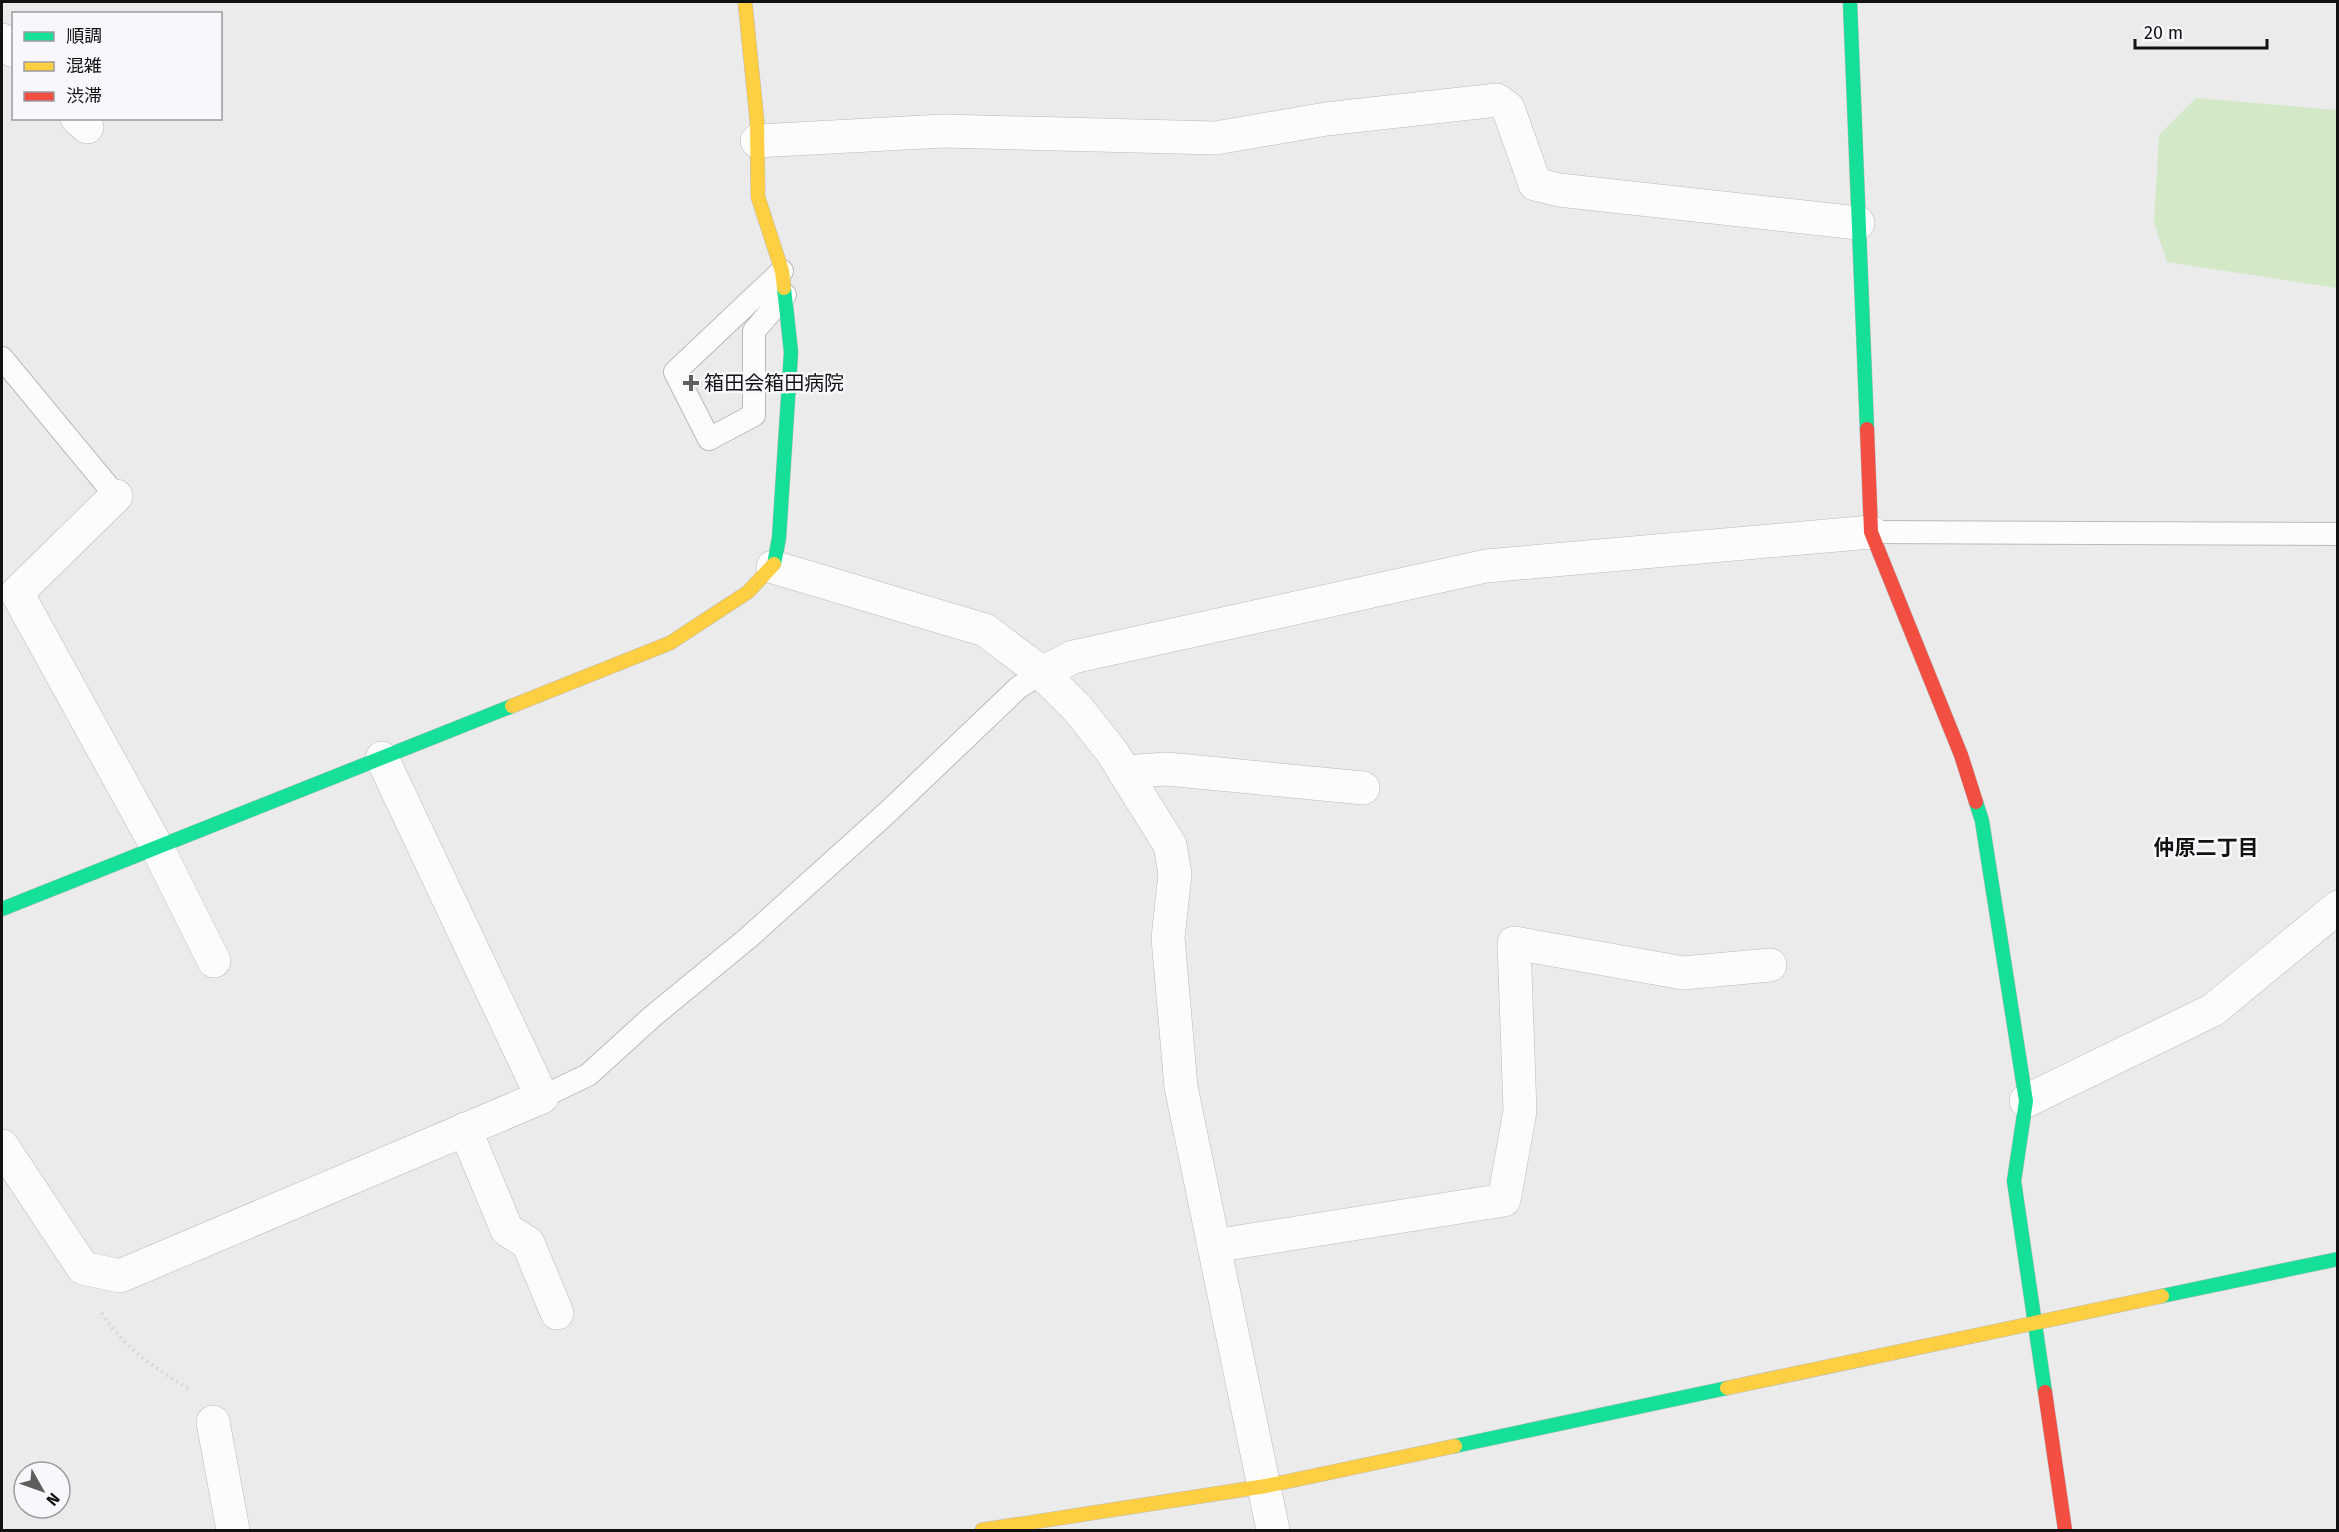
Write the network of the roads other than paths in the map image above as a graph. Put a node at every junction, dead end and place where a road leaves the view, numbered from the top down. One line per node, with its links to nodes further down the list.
1 (745, 2): 3 (street)
2 (1850, 2): 4 (street)
3 (757, 141): 4 (street); 5 (street)
4 (1858, 223): 9 (street)
5 (782, 271): 6 (street); 6 (lane)
6 (785, 295): 11 (street)
7 (2, 358): 8 (lane)
8 (116, 496): 16 (street)
9 (1871, 532): 10 (lane); 12 (street); 22 (street)
10 (2337, 534)
11 (773, 567): 12 (street); 13 (street)
12 (1042, 673): 14 (street); 21 (lane)
13 (382, 758): 16 (street); 21 (street)
14 (1124, 772): 15 (street); 25 (street)
15 (1363, 788)
16 (157, 848): 18 (street); 19 (street)
17 (2337, 907): 22 (street)
18 (2, 909)
19 (214, 961)
20 (1770, 965): 25 (street)
21 (542, 1096): 23 (street)
22 (2026, 1101): 28 (street)
23 (465, 1129): 24 (street); 27 (street)
24 (2, 1146)
25 (1214, 1246): 30 (street)
26 (2337, 1259): 28 (street)
27 (557, 1313)
28 (2034, 1323): 30 (street); 34 (street)
29 (213, 1422): 31 (street)
30 (1266, 1486): 32 (street); 33 (street)
31 (233, 1530)
32 (982, 1530)
33 (1273, 1530)
34 (2065, 1530)

